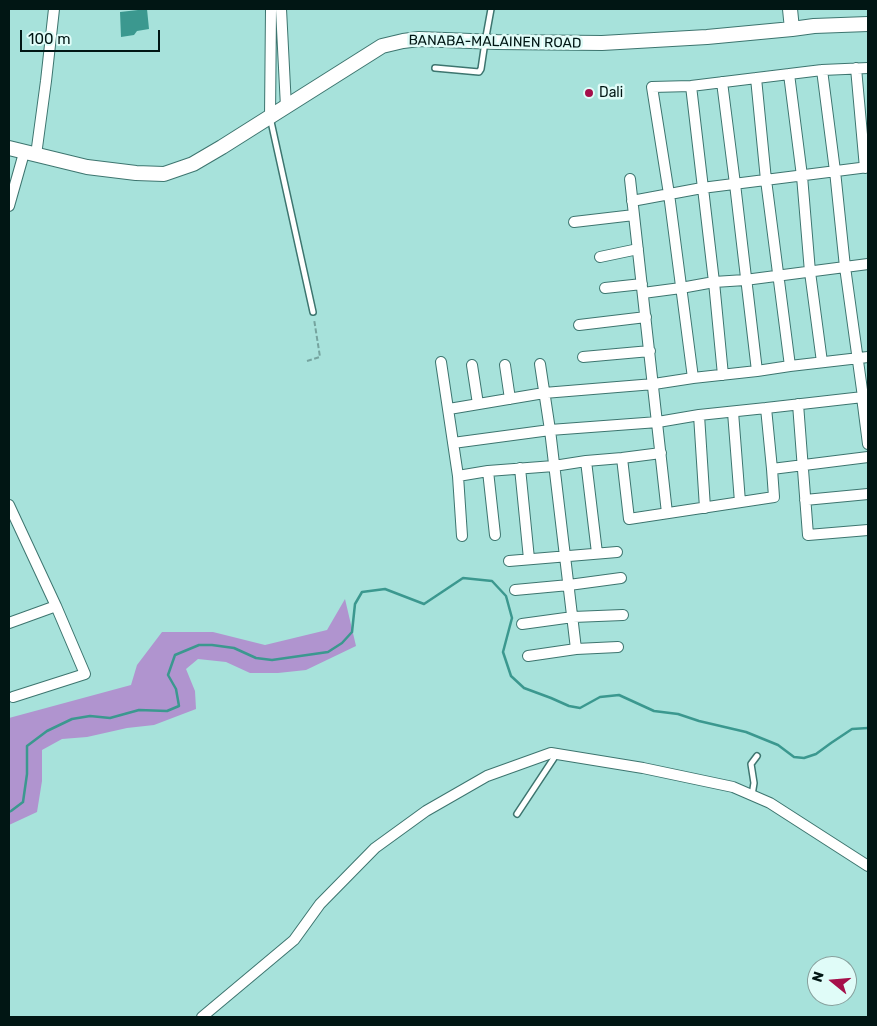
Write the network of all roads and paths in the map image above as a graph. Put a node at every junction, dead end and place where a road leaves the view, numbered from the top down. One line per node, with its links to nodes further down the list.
1 (54, 9): 20 (street)
2 (271, 9): 18 (street)
3 (281, 9): 17 (street)
4 (491, 9): 8 (lane)
5 (790, 9): 7 (street)
6 (868, 24): 7 (street, BANABA-MALAINEN ROAD)
7 (792, 29): 8 (street, BANABA-MALAINEN ROAD)
8 (485, 42): 9 (lane); 17 (street, BANABA-MALAINEN ROAD)
9 (434, 68)
10 (856, 68): 11 (street); 12 (street); 21 (street)
11 (868, 68)
12 (822, 70): 13 (street); 22 (street)
13 (789, 74): 14 (street); 23 (street)
14 (756, 78): 15 (street); 25 (street)
15 (722, 82): 16 (street); 26 (street)
16 (691, 86): 27 (street); 28 (street)
17 (286, 107): 18 (street, BANABA-MALAINEN ROAD)
18 (270, 117): 20 (street, BANABA-MALAINEN ROAD); 44 (lane)
19 (9, 148): 20 (street, BANABA-MALAINEN ROAD)
20 (30, 154): 30 (street)
21 (867, 167): 22 (street)
22 (836, 171): 23 (street); 36 (street)
23 (802, 176): 25 (street); 37 (street)
24 (630, 179): 29 (street)
25 (766, 180): 26 (street); 38 (street)
26 (735, 184): 27 (street); 39 (street)
27 (702, 188): 28 (street); 40 (street)
28 (669, 194): 29 (street); 43 (street)
29 (632, 201): 31 (street)
30 (9, 206)
31 (634, 215): 32 (street); 33 (street)
32 (574, 222)
33 (638, 248): 34 (street); 42 (street)
34 (600, 257)
35 (868, 264): 36 (street)
36 (845, 267): 37 (street); 49 (street)
37 (810, 272): 38 (street); 52 (street)
38 (778, 276): 39 (street); 56 (street)
39 (745, 280): 40 (street); 57 (street)
40 (714, 282): 43 (street); 58 (street)
41 (605, 288): 42 (street)
42 (642, 288): 43 (street); 45 (street)
43 (681, 288): 59 (street)
44 (313, 312): 50 (path)
45 (646, 317): 46 (street); 47 (street)
46 (579, 325)
47 (650, 351): 48 (street); 60 (street)
48 (583, 357)
49 (863, 358): 52 (street); 62 (street)
50 (307, 361)
51 (441, 362): 66 (street)
52 (822, 362): 56 (street)
53 (540, 364): 61 (street)
54 (472, 365): 64 (street)
55 (505, 365): 63 (street)
56 (790, 366): 57 (street)
57 (757, 371): 58 (street)
58 (723, 375): 59 (street)
59 (693, 378): 60 (street)
60 (654, 384): 61 (street); 70 (street)
61 (544, 393): 63 (street); 71 (street)
62 (862, 397): 65 (street); 73 (street)
63 (510, 399): 64 (street)
64 (478, 404): 66 (street)
65 (798, 404): 67 (street); 79 (street)
66 (449, 408): 72 (street)
67 (766, 408): 68 (street); 81 (street)
68 (733, 412): 69 (street); 86 (street)
69 (698, 415): 70 (street); 87 (street)
70 (658, 422): 71 (street); 74 (street)
71 (550, 430): 72 (street); 78 (street)
72 (453, 443): 83 (street)
73 (868, 444)
74 (661, 452): 76 (street); 89 (street)
75 (868, 456): 79 (street)
76 (622, 458): 77 (street); 89 (street)
77 (586, 461): 78 (street); 94 (street)
78 (554, 466): 80 (street); 95 (street)
79 (803, 466): 81 (street); 85 (street)
80 (520, 468): 82 (street); 96 (street)
81 (772, 469): 86 (street)
82 (488, 471): 83 (street); 91 (street)
83 (458, 476): 92 (street)
84 (868, 494): 85 (street)
85 (805, 500): 90 (street)
86 (740, 502): 87 (street)
87 (705, 508): 89 (street)
88 (9, 509): 101 (street)
89 (668, 513)
90 (868, 530)
91 (495, 535)
92 (462, 536)
93 (617, 552): 94 (street)
94 (596, 553): 95 (street)
95 (566, 556): 96 (street); 99 (street)
96 (529, 559): 97 (street)
97 (509, 560)
98 (621, 578): 99 (street)
99 (569, 585): 100 (street); 103 (street)
100 (515, 590)
101 (56, 606): 104 (street); 110 (street)
102 (622, 616): 103 (street)
103 (573, 618): 105 (street); 107 (street)
104 (9, 623)
105 (522, 624)
106 (618, 647): 107 (street)
107 (576, 649): 108 (street)
108 (528, 656)
109 (9, 686): 110 (street)
110 (11, 698)
111 (556, 754): 113 (street); 114 (lane); 116 (street)
112 (757, 756): 113 (lane)
113 (752, 796): 115 (street)
114 (517, 814)
115 (868, 866)
116 (202, 1017)

